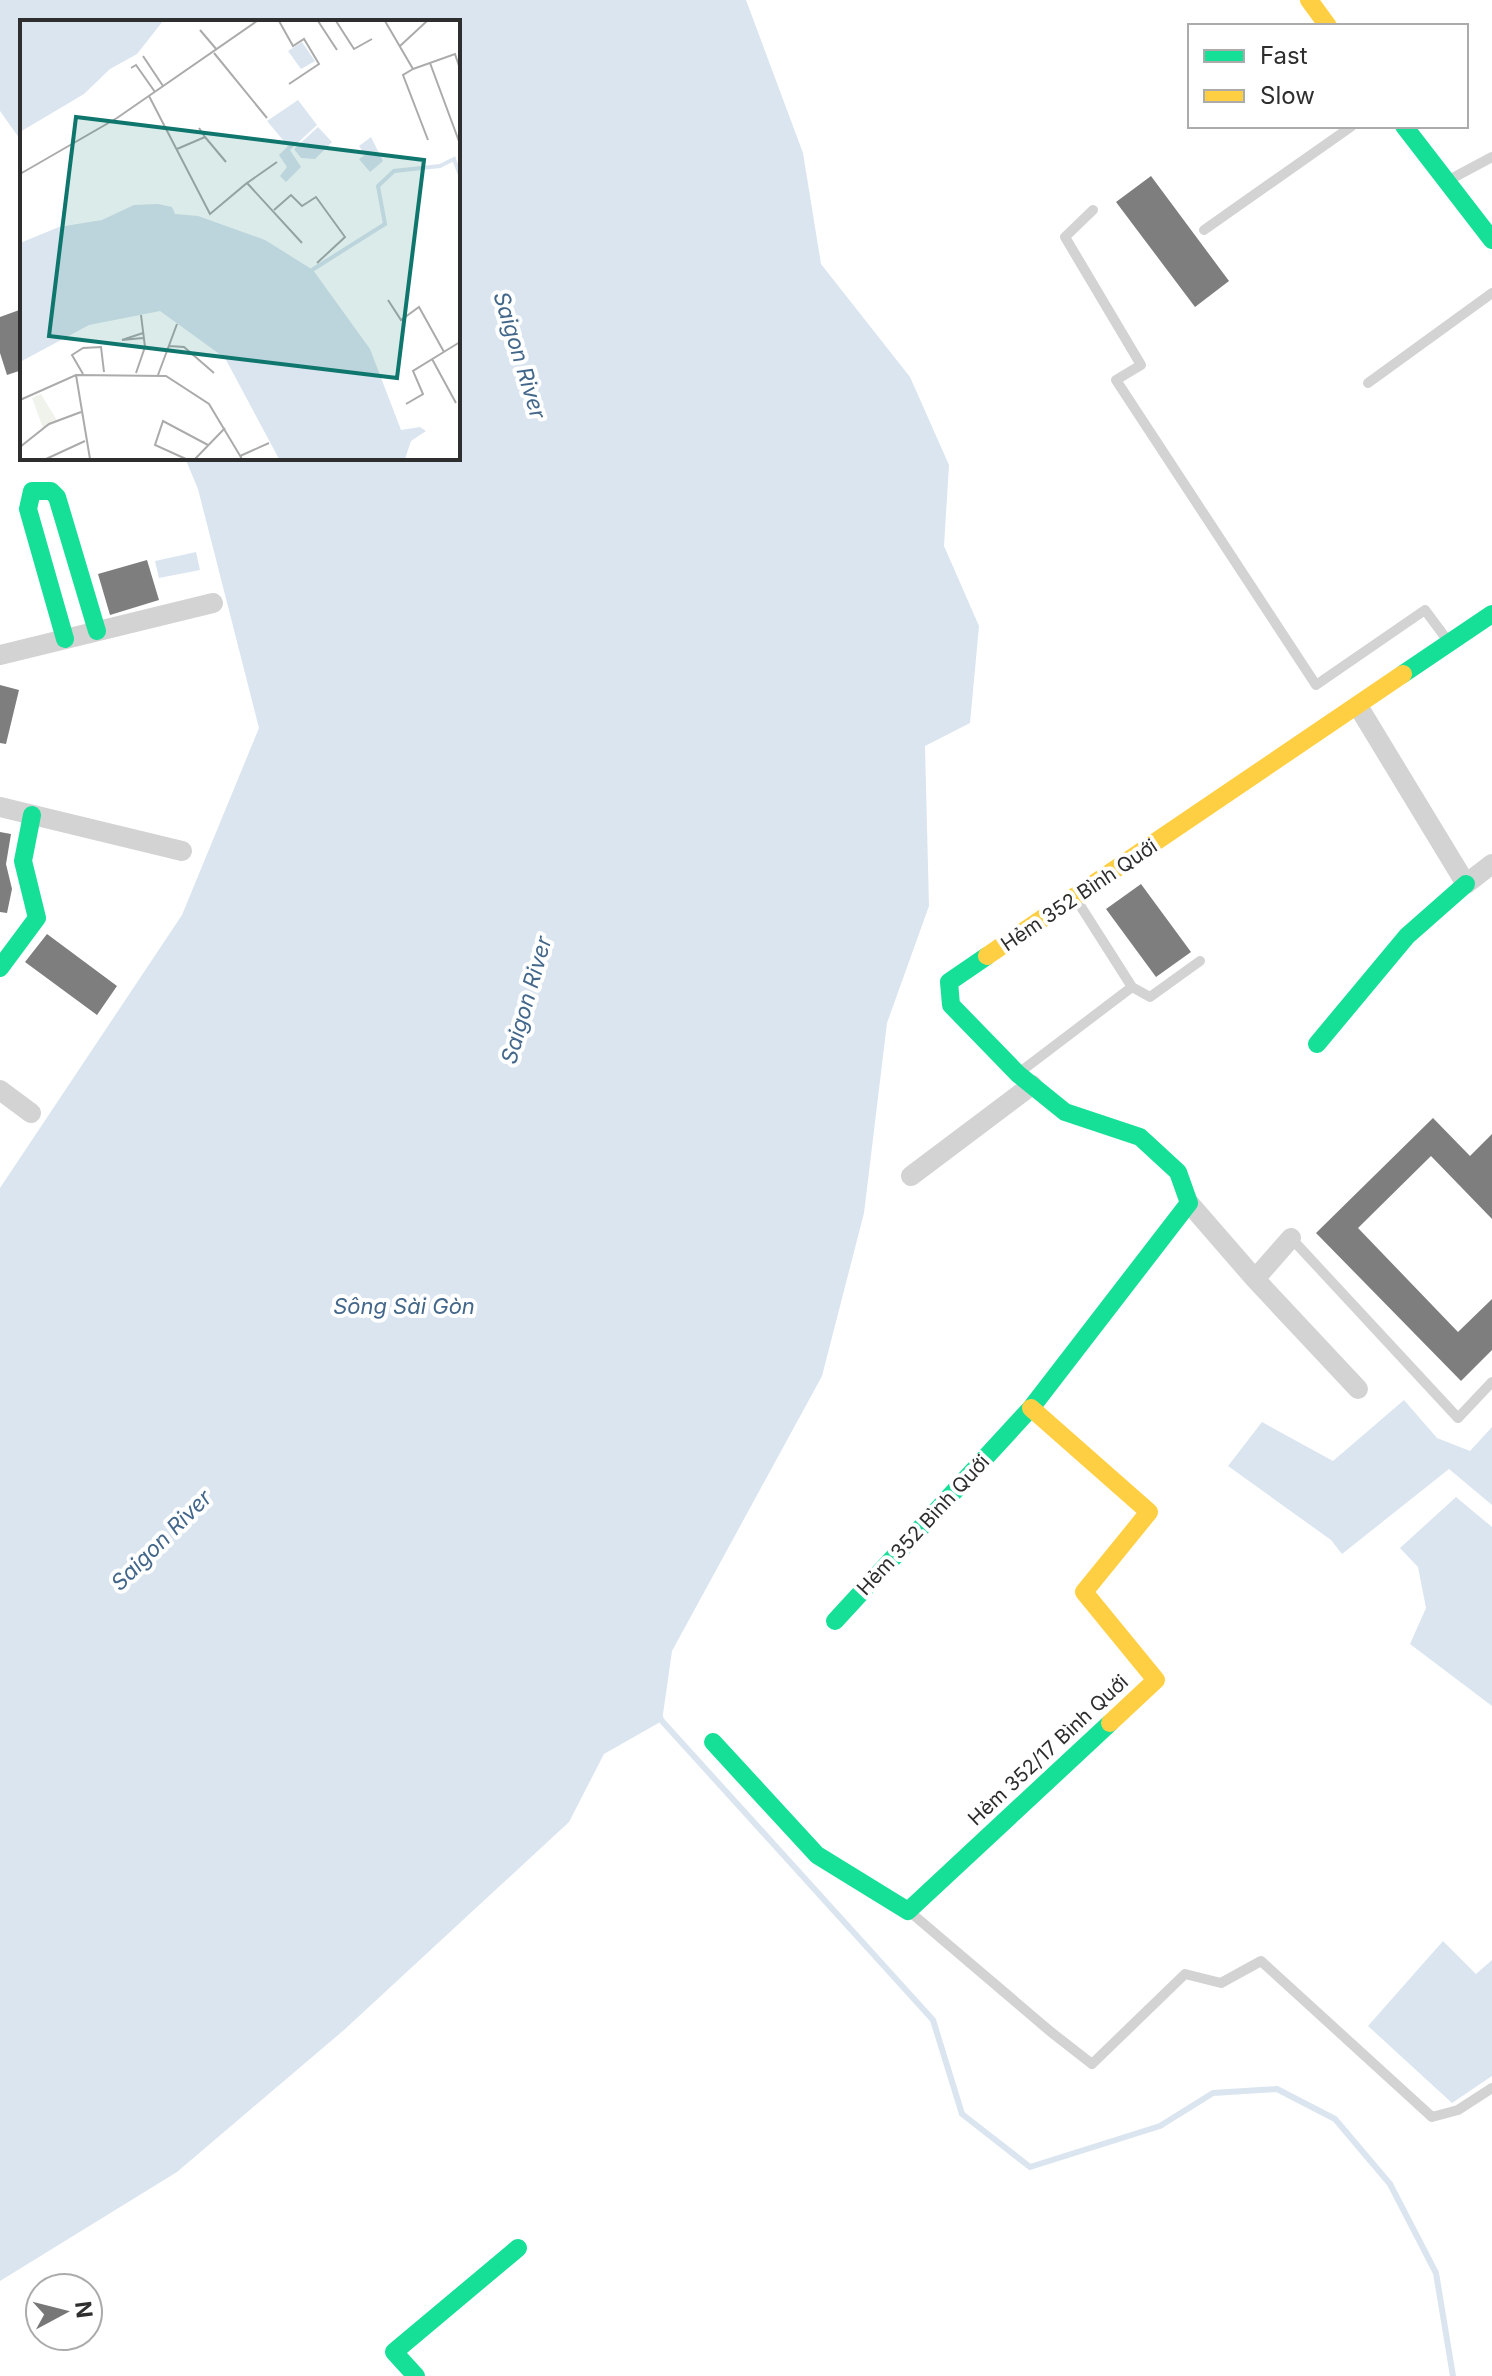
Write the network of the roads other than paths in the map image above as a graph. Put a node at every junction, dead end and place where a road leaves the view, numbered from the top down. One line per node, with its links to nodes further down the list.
1 (1309, 0): 2 (street)
2 (1327, 24)
3 (1349, 128): 8 (lane)
4 (1406, 128): 6 (street)
5 (1492, 157): 6 (lane)
6 (1447, 180): 9 (street)
7 (1093, 210): 16 (lane)
8 (1204, 230)
9 (1491, 236)
10 (1492, 293): 11 (lane)
11 (1368, 383)
12 (213, 603): 14 (street)
13 (1492, 614): 16 (street, Hẻm 352 Bình Quới)
14 (97, 631): 15 (street); 15 (street)
15 (65, 639): 17 (street)
16 (1450, 644): 18 (street, Hẻm 352 Bình Quới)
17 (0, 655)
18 (1358, 706): 23 (street); 24 (street, Hẻm 352 Bình Quới)
19 (0, 807): 20 (street)
20 (32, 815): 21 (street); 26 (street)
21 (182, 851)
22 (1492, 864): 23 (street)
23 (1466, 884): 28 (street)
24 (1075, 897): 27 (lane); 29 (street, Hẻm 352 Bình Quới)
25 (1200, 961): 27 (lane)
26 (0, 968)
27 (1132, 987): 29 (lane)
28 (1317, 1044)
29 (1025, 1080): 32 (street); 33 (street, Hẻm 352 Bình Quới)
30 (0, 1090): 31 (street)
31 (31, 1113)
32 (911, 1176)
33 (1189, 1203): 35 (street, Hẻm 352 Bình Quới); 38 (street, Hẻm 352 Bình Quới)
34 (1291, 1238): 35 (street); 36 (lane)
35 (1255, 1279): 37 (street, Hẻm 352 Bình Quới)
36 (1492, 1382)
37 (1358, 1389)
38 (1031, 1408): 39 (street, Hẻm 352 Bình Quới); 41 (street, Hẻm 352/17 Bình Quới)
39 (835, 1621)
40 (713, 1742): 41 (street)
41 (908, 1911): 42 (lane)
42 (1492, 2088)
43 (518, 2248): 44 (street)
44 (416, 2376)

